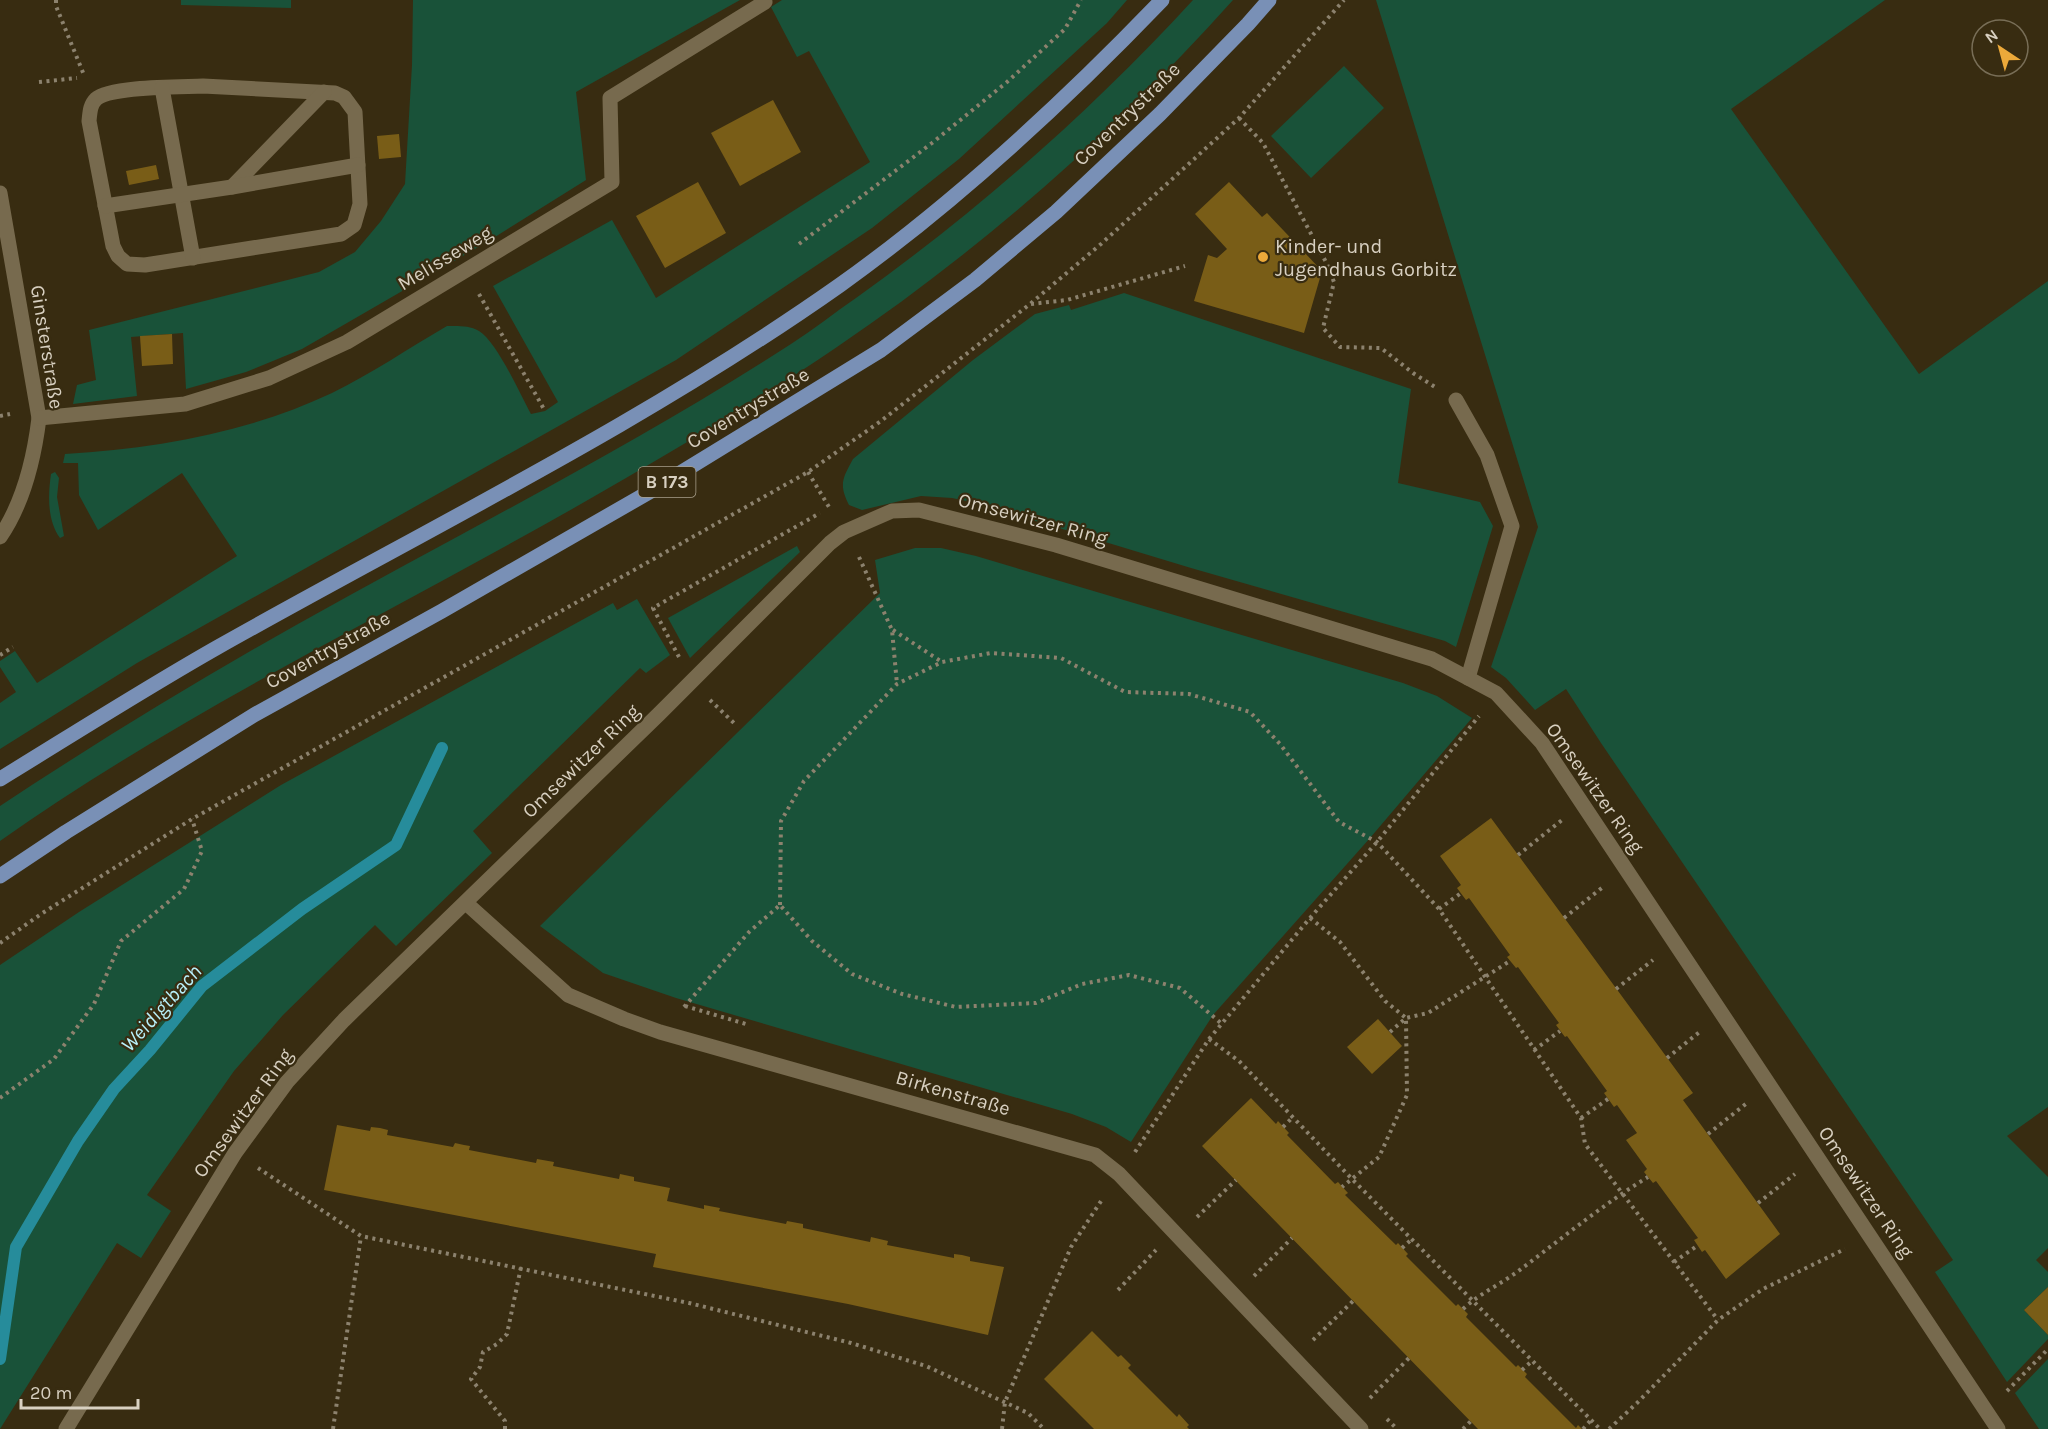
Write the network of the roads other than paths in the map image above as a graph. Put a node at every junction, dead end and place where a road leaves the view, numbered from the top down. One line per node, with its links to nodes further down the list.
1 (1162, 0): 16 (main road)
2 (1269, 0): 17 (main road, Coventrystraße / B 173)
3 (765, 2): 13 (street, Melisseweg)
4 (162, 88): 5 (street); 9 (street); 10 (street)
5 (324, 92): 6 (street); 7 (street)
6 (358, 165): 7 (street); 11 (street)
7 (232, 187): 9 (street)
8 (0, 193): 13 (street, Ginsterstraße)
9 (183, 194): 10 (street); 11 (street)
10 (105, 206): 11 (street)
11 (193, 258)
12 (1456, 400): 15 (street)
13 (39, 418): 14 (street, Ginsterstraße)
14 (0, 537)
15 (1467, 678): 18 (street, Omsewitzer Ring); 21 (street, Omsewitzer Ring)
16 (0, 779)
17 (0, 876)
18 (466, 903): 19 (street, Omsewitzer Ring); 20 (street, Birkenstraße)
19 (66, 1429)
20 (1361, 1429)
21 (1998, 1429)

